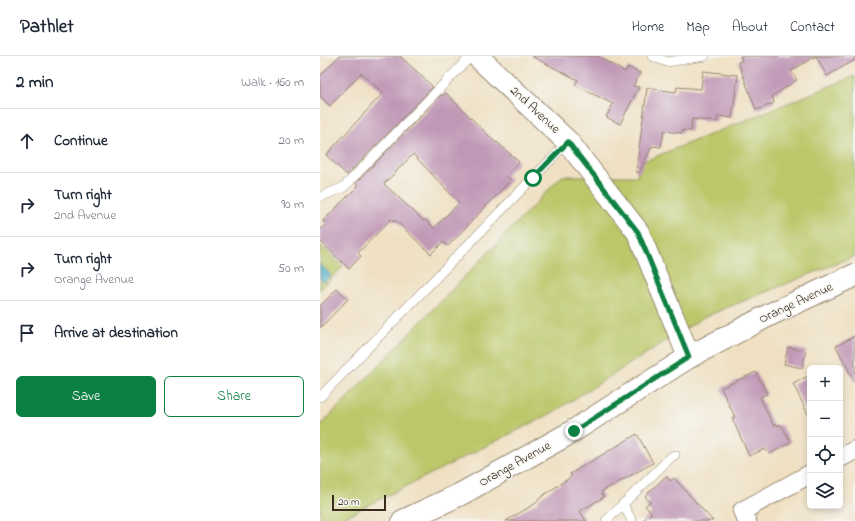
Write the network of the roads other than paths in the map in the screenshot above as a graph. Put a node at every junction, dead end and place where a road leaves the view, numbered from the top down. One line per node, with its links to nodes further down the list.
1 (471, 56): 6 (lane)
2 (477, 56): 5 (main road, 2nd Avenue)
3 (652, 56): 4 (lane)
4 (705, 56)
5 (568, 142): 8 (main road, 2nd Avenue); 9 (lane)
6 (320, 197)
7 (855, 275): 8 (main road, Orange Avenue)
8 (689, 357): 16 (main road, Orange Avenue)
9 (320, 397)
10 (855, 450): 12 (street)
11 (675, 454): 14 (lane)
12 (843, 456)
13 (807, 476): 15 (street)
14 (623, 504): 17 (lane); 18 (lane)
15 (745, 516)
16 (403, 521)
17 (606, 521)
18 (632, 521)

